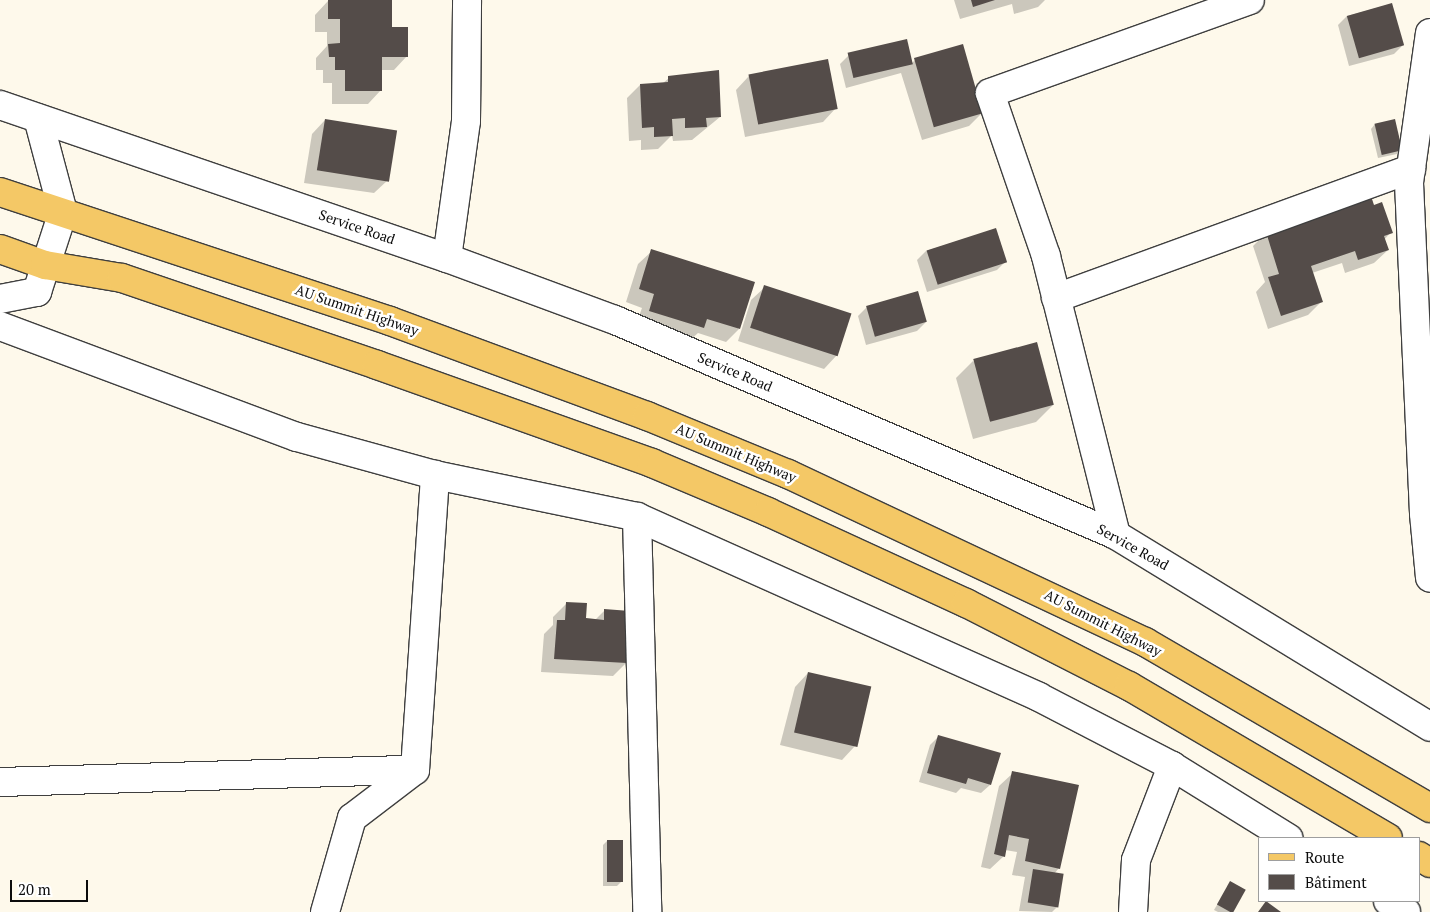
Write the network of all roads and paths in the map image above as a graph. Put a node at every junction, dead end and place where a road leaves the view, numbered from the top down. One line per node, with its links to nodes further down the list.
1 (467, 0): 10 (street)
2 (1250, 0): 13 (street)
3 (1430, 33): 6 (street)
4 (0, 105): 5 (street, Service Road)
5 (38, 118): 8 (street); 10 (street, Service Road)
6 (1411, 169): 13 (street); 18 (street)
7 (0, 192): 8 (main road, AU Summit Highway)
8 (63, 212): 11 (street); 23 (main road, AU Summit Highway)
9 (0, 249): 11 (main road)
10 (447, 258): 17 (street, Service Road)
11 (45, 265): 12 (street); 25 (main road)
12 (0, 298)
13 (1056, 298): 17 (street)
14 (0, 326): 15 (street)
15 (435, 475): 16 (street); 21 (street)
16 (637, 517): 20 (street); 28 (street)
17 (1116, 535): 19 (street, Service Road)
18 (1430, 578)
19 (1430, 727)
20 (1172, 766): 24 (street); 29 (street)
21 (414, 770): 22 (street); 27 (street)
22 (0, 782)
23 (1430, 808)
24 (1286, 837)
25 (1386, 837)
26 (1390, 902): 30 (street)
27 (326, 912)
28 (647, 912)
29 (1133, 912)
30 (1406, 912)

